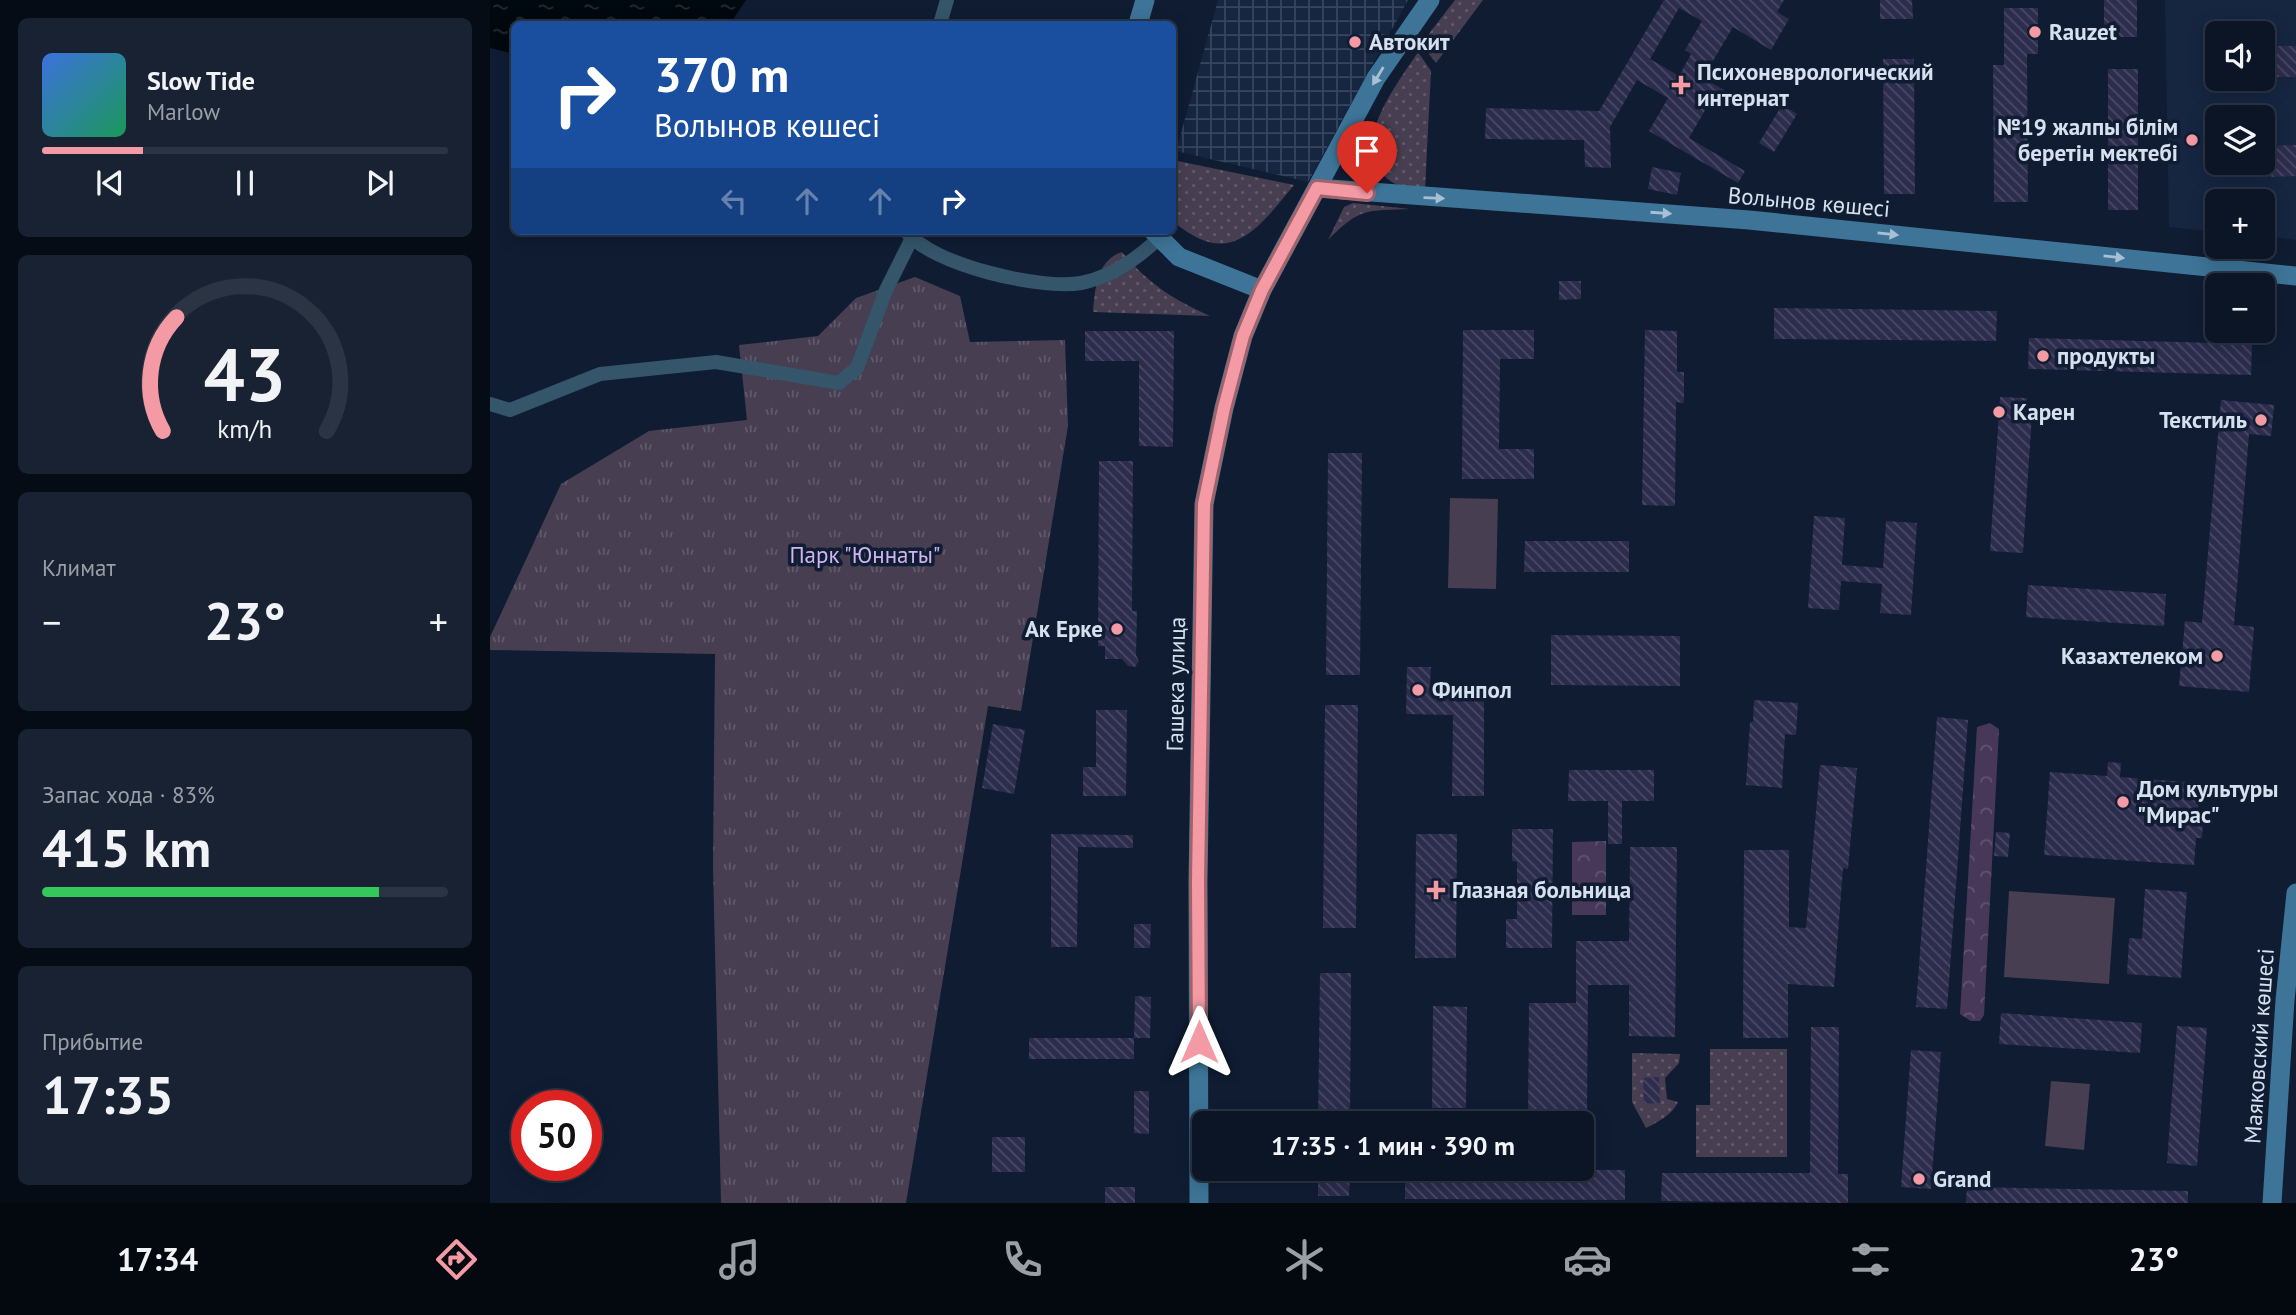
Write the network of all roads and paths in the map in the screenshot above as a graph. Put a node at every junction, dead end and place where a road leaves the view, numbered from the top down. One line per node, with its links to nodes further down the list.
1 (947, 0): 4 (street)
2 (1145, 0): 5 (street)
3 (1430, 0): 6 (street, Гашека улица, one-way to 6)
4 (941, 21)
5 (1139, 21)
6 (1317, 188): 9 (street, Волынов көшесі, one-way to 9); 10 (street, Гашека улица)
7 (909, 235): 8 (street); 11 (street)
8 (1156, 235): 10 (street)
9 (2296, 276)
10 (1262, 290): 13 (street, Гашека улица)
11 (490, 404)
12 (2296, 894): 14 (street, Маяковский көшесі)
13 (1199, 1203)
14 (2272, 1203)

